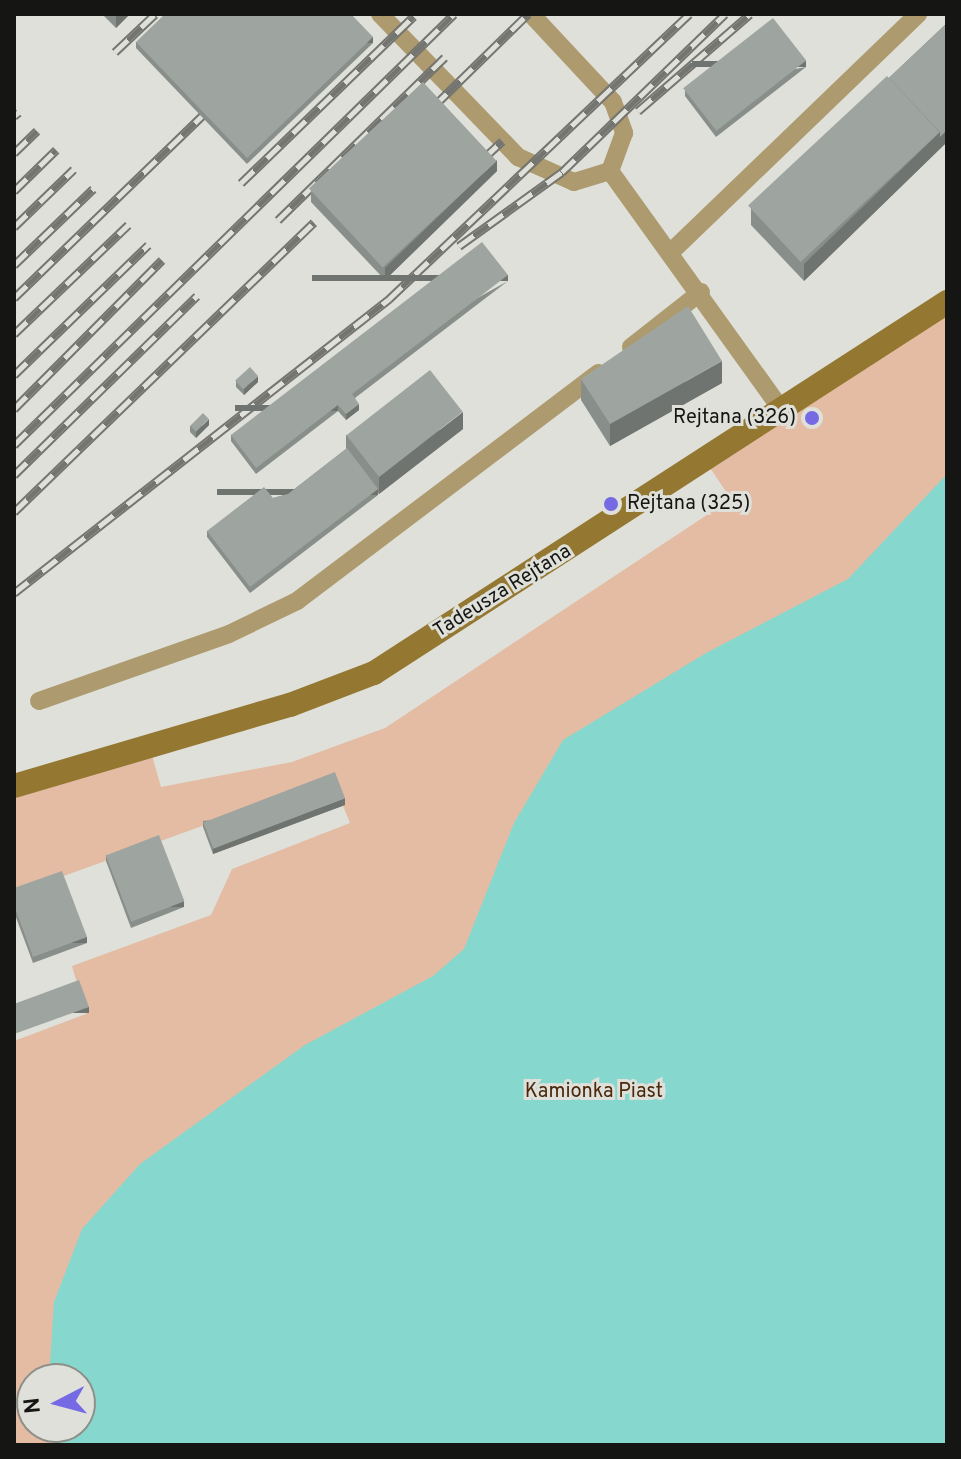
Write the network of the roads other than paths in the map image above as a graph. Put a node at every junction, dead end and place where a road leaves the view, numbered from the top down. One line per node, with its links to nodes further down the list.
1 (380, 14): 4 (lane)
2 (531, 14): 4 (lane)
3 (918, 14): 5 (lane)
4 (610, 171): 5 (lane)
5 (672, 251): 6 (lane)
6 (701, 292): 8 (lane); 9 (lane)
7 (947, 302): 8 (street, Tadeusza Rejtana)
8 (783, 412): 10 (street, Tadeusza Rejtana)
9 (39, 701)
10 (14, 786)

